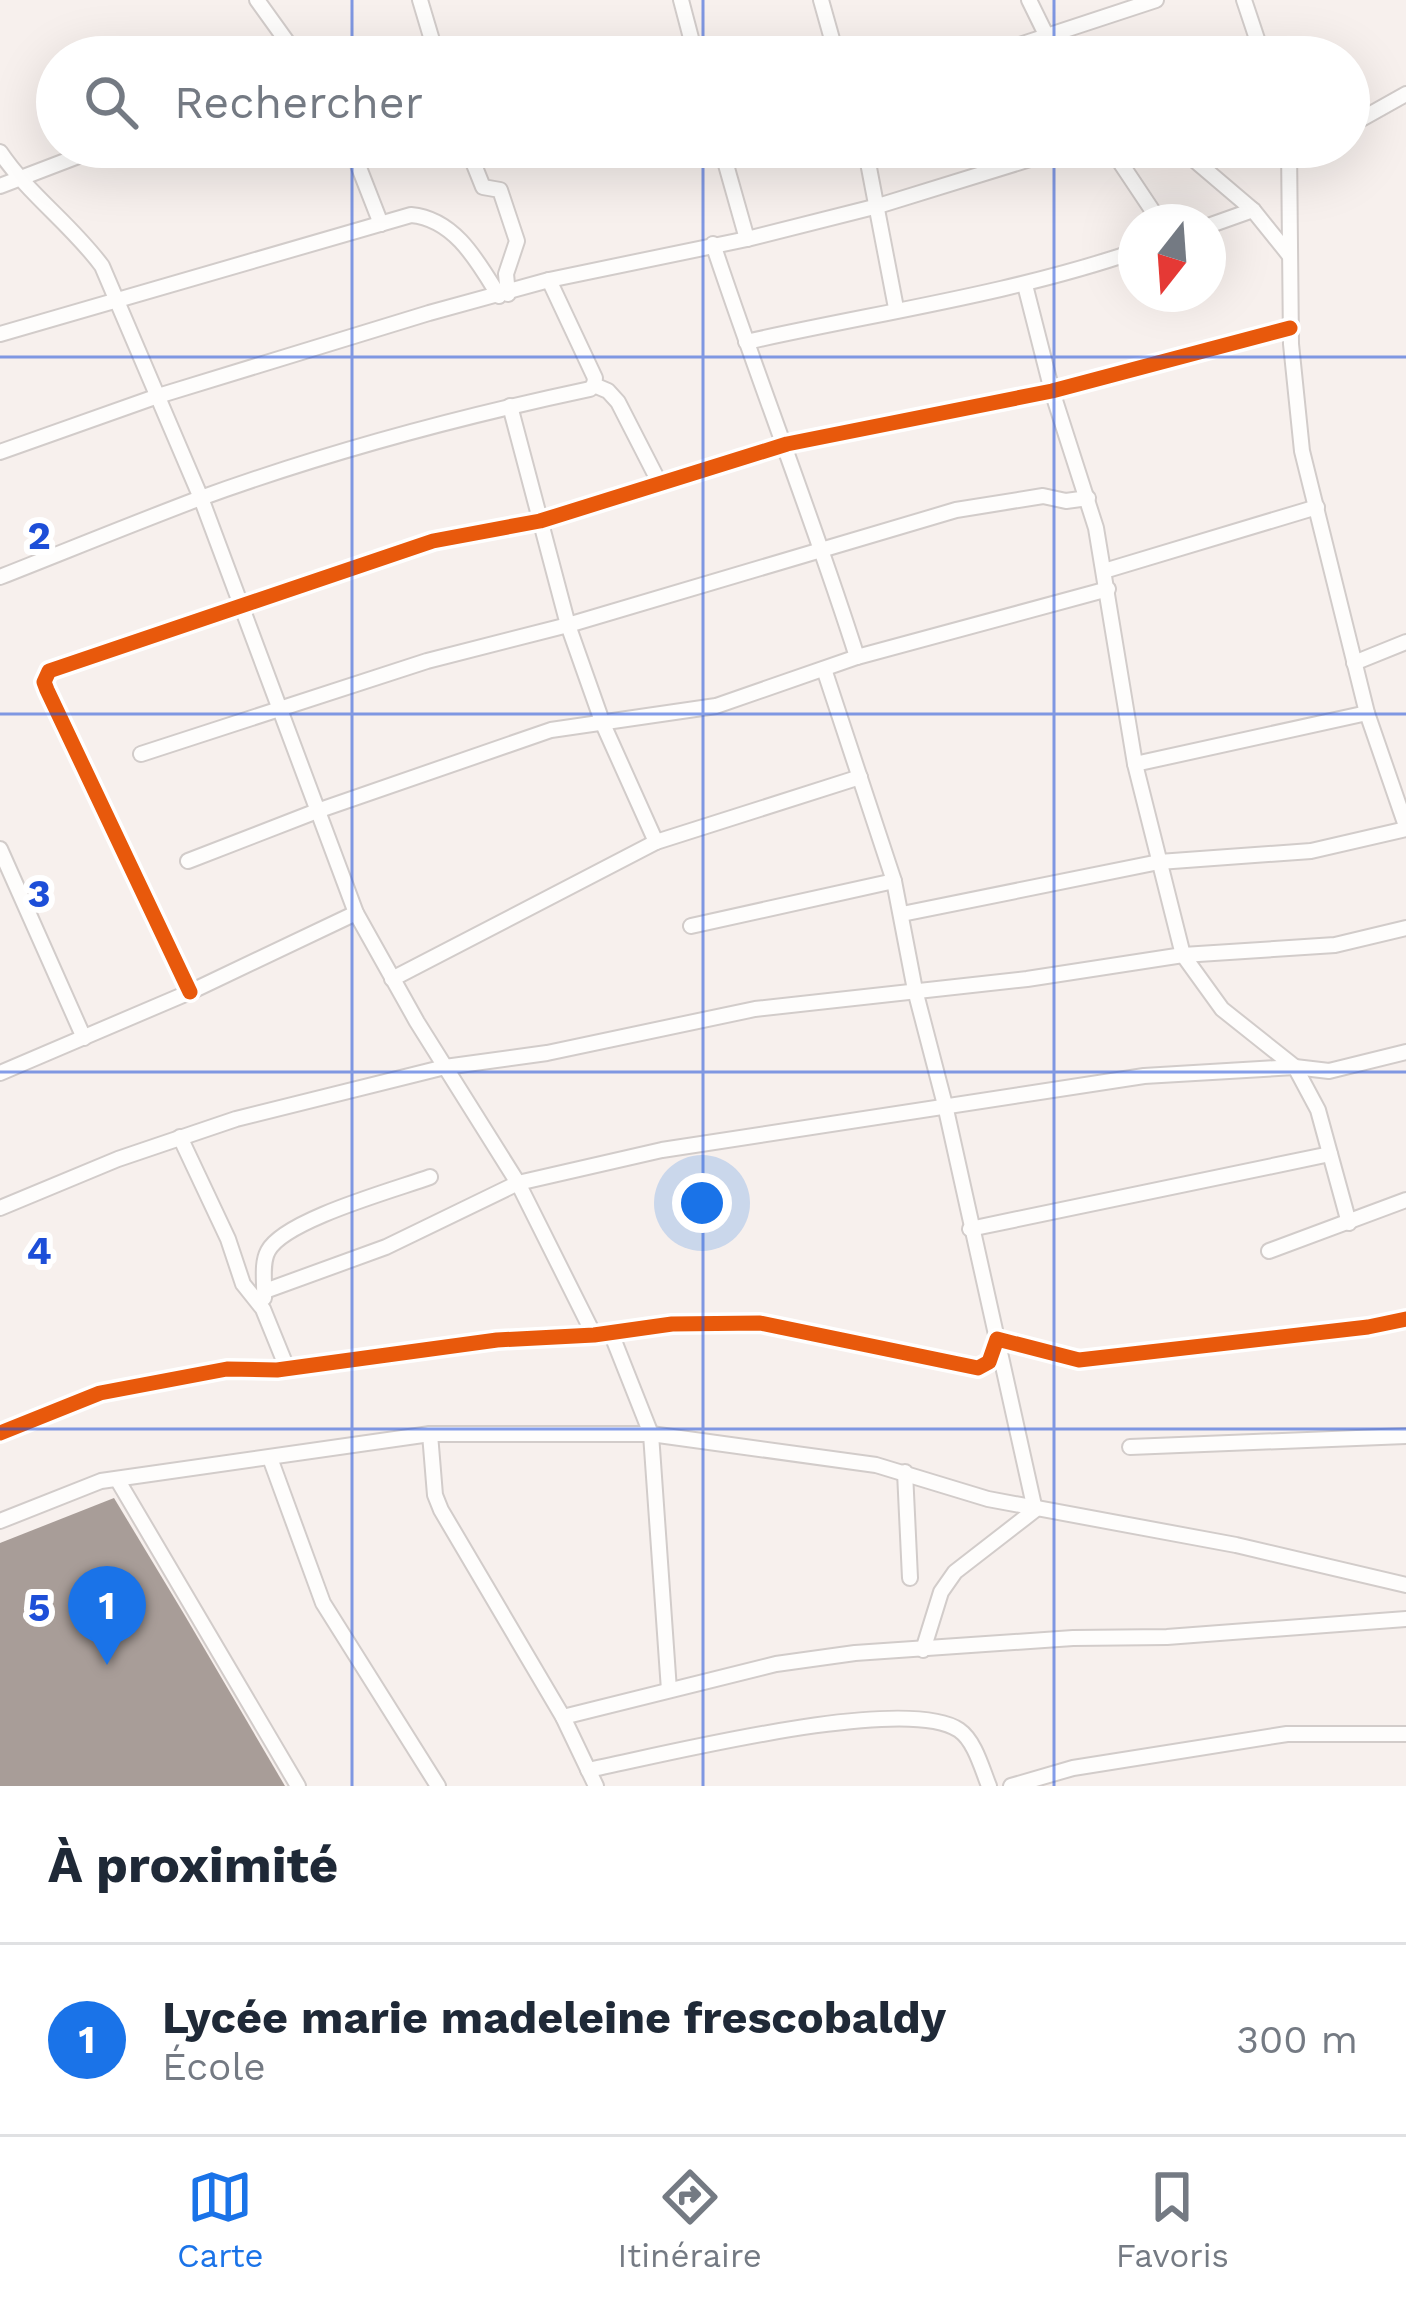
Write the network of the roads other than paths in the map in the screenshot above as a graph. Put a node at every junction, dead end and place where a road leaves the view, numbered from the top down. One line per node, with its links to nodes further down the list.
1 (257, 0): 9 (street)
2 (420, 0): 10 (street)
3 (681, 0): 11 (street)
4 (821, 0): 12 (street)
5 (1029, 0): 13 (street)
6 (1156, 0): 8 (street)
7 (1244, 0): 14 (street)
8 (1128, 4): 13 (street)
9 (283, 36)
10 (431, 36)
11 (690, 36)
12 (832, 36)
13 (1045, 36)
14 (1256, 36)
15 (1406, 94): 16 (street)
16 (1370, 114)
17 (0, 152): 27 (street)
18 (47, 168): 27 (street)
19 (358, 168): 33 (street)
20 (475, 168): 40 (street)
21 (728, 168): 34 (street)
22 (870, 168): 30 (street)
23 (1001, 168): 30 (street)
24 (1124, 168): 29 (street)
25 (1204, 168): 31 (street)
26 (1290, 168): 37 (street)
27 (18, 179): 28 (street); 41 (street)
28 (0, 186)
29 (1148, 204)
30 (878, 206): 34 (street); 42 (street)
31 (1253, 210): 32 (street); 37 (street)
32 (1226, 220)
33 (381, 224): 40 (street); 41 (street)
34 (747, 239): 35 (street)
35 (713, 244): 38 (street); 45 (street)
36 (1118, 257): 39 (street)
37 (1291, 257): 43 (street)
38 (549, 280): 40 (street); 46 (street)
39 (1025, 285): 42 (street); 47 (street)
40 (503, 295): 48 (street)
41 (118, 300): 44 (street); 48 (street)
42 (896, 308): 45 (street)
43 (1290, 328): 47 (street); 55 (street)
44 (0, 334)
45 (746, 342): 50 (street)
46 (594, 385): 49 (street); 52 (street)
47 (1052, 391): 50 (street); 53 (street)
48 (158, 396): 51 (street); 54 (street)
49 (510, 406): 54 (street); 56 (street)
50 (787, 444): 52 (street); 57 (street)
51 (0, 452)
52 (660, 484): 56 (street)
53 (1088, 497): 57 (street); 58 (street)
54 (201, 498): 59 (street); 61 (street)
55 (1317, 507): 58 (street); 65 (street)
56 (540, 521): 61 (street); 62 (street)
57 (823, 550): 62 (street); 64 (street)
58 (1104, 571): 60 (street)
59 (0, 577)
60 (1108, 589): 64 (street); 71 (street)
61 (242, 603): 67 (street); 87 (street)
62 (568, 625): 67 (street); 69 (street)
63 (1406, 642): 65 (street)
64 (857, 657): 66 (street)
65 (1354, 663): 68 (street)
66 (824, 669): 69 (street); 72 (street)
67 (282, 706): 70 (street); 73 (street)
68 (1367, 713): 71 (street); 74 (street)
69 (603, 724): 73 (street); 75 (street)
70 (141, 754)
71 (1135, 764): 78 (street)
72 (860, 777): 75 (street); 79 (street)
73 (317, 811): 77 (street); 80 (street)
74 (1406, 828): 78 (street)
75 (656, 842): 85 (street)
76 (0, 849): 88 (street)
77 (188, 861)
78 (1159, 862): 81 (street); 84 (street)
79 (894, 881): 81 (street); 82 (street)
80 (356, 913): 85 (street); 87 (street)
81 (902, 914): 86 (street)
82 (691, 926)
83 (1406, 928): 84 (street)
84 (1183, 955): 86 (street); 91 (street)
85 (392, 979): 90 (street)
86 (915, 990): 90 (street); 93 (street)
87 (190, 992): 88 (street)
88 (84, 1038): 92 (street)
89 (1406, 1052): 91 (street)
90 (445, 1067): 94 (street); 97 (street)
91 (1294, 1067): 93 (street); 95 (street)
92 (0, 1073)
93 (945, 1105): 97 (street); 101 (street)
94 (180, 1137): 99 (street); 104 (street)
95 (1330, 1154): 100 (street); 101 (street)
96 (430, 1177): 103 (street)
97 (518, 1183): 103 (street); 107 (street)
98 (1406, 1200): 100 (street)
99 (0, 1208)
100 (1349, 1223): 102 (street)
101 (970, 1229): 108 (street)
102 (1269, 1251)
103 (265, 1291): 104 (street)
104 (263, 1309): 109 (street)
105 (1406, 1319): 108 (street)
106 (611, 1333): 107 (street); 108 (street); 114 (street)
107 (594, 1336): 110 (street)
108 (997, 1339): 120 (street)
109 (276, 1346): 110 (street); 111 (street)
110 (287, 1368): 111 (street)
111 (267, 1370): 112 (street)
112 (0, 1433)
113 (430, 1433): 114 (street); 117 (street); 127 (street)
114 (651, 1435): 118 (street); 126 (street)
115 (1406, 1436): 116 (street)
116 (1130, 1447)
117 (270, 1458): 119 (street); 131 (street)
118 (905, 1472): 120 (street); 122 (street)
119 (117, 1479): 121 (street); 130 (street)
120 (1035, 1510): 123 (street); 125 (street)
121 (0, 1520)
122 (910, 1578)
123 (1406, 1585)
124 (1406, 1619): 125 (street)
125 (923, 1650): 126 (street)
126 (669, 1690): 127 (street)
127 (562, 1717): 129 (street)
128 (1406, 1733): 134 (street)
129 (588, 1770): 132 (street); 133 (street)
130 (298, 1786)
131 (438, 1786)
132 (596, 1786)
133 (989, 1786)
134 (1011, 1786)

